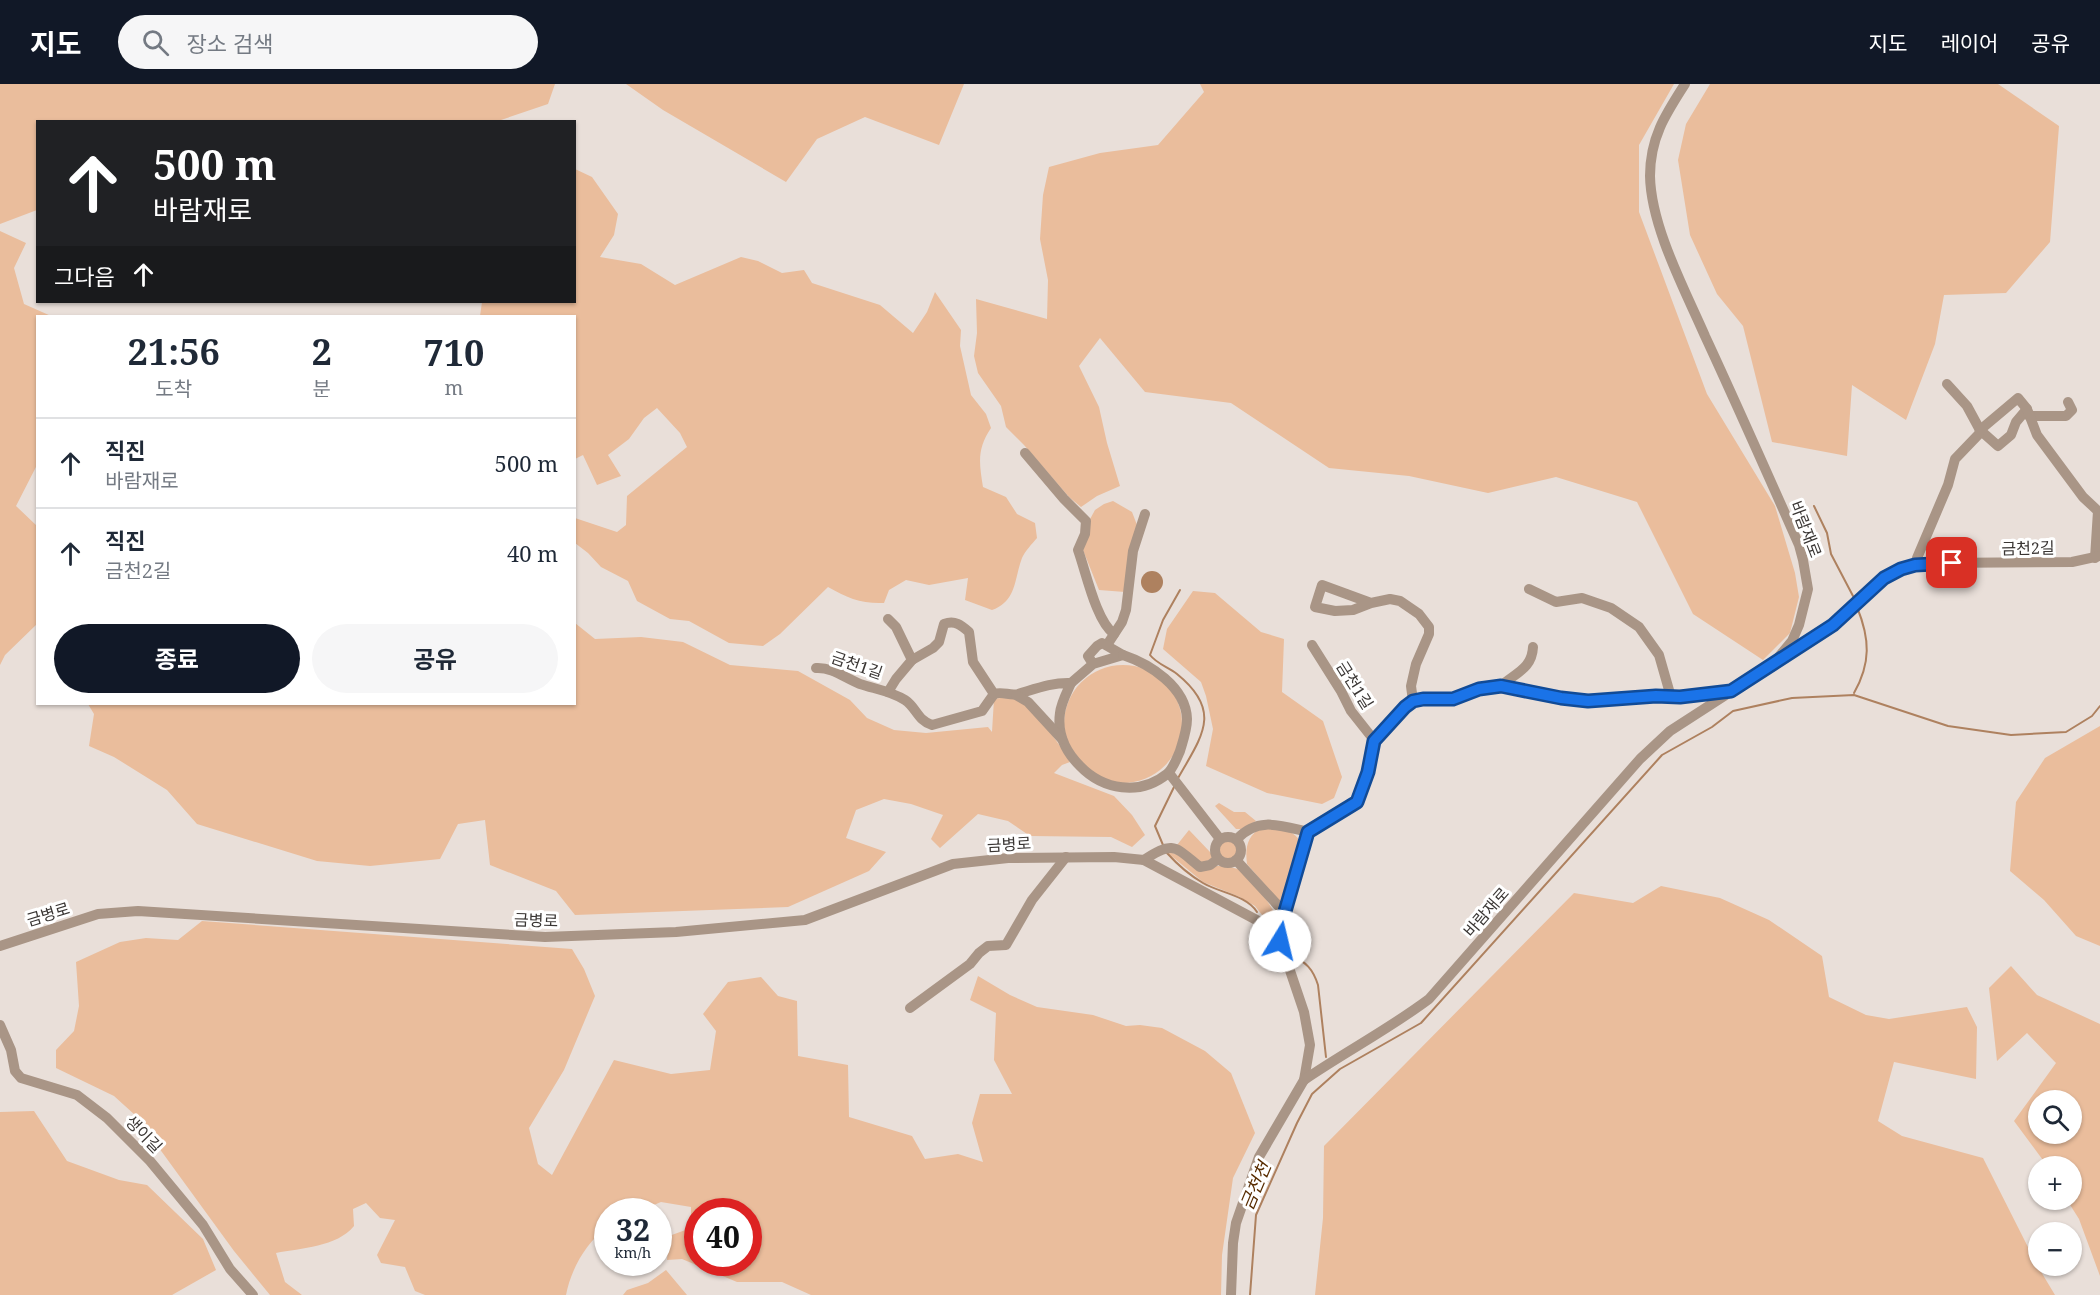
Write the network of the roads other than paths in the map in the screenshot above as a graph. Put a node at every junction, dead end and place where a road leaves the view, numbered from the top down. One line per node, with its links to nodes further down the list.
1 (1685, 84): 20 (street, 바람재로)
2 (1947, 384): 5 (street)
3 (2068, 402): 4 (street)
4 (2028, 413): 5 (street); 5 (street); 8 (street)
5 (1980, 430): 9 (street)
6 (1025, 453): 13 (street)
7 (1145, 514): 13 (street)
8 (2098, 557): 9 (street, 금천2길)
9 (1915, 565): 20 (street, 금천2길)
10 (1529, 590): 28 (street)
11 (1371, 603): 29 (street)
12 (888, 619): 18 (street)
13 (1114, 634): 14 (street)
14 (1107, 645): 17 (street); 19 (street)
15 (1312, 645): 31 (street, 금천1길)
16 (1533, 647): 23 (street)
17 (1123, 655): 19 (street); 32 (street)
18 (912, 660): 25 (street, 금천1길); 26 (street, 금천1길)
19 (1093, 664): 22 (street)
20 (1772, 665): 24 (street, 바람재로)
21 (816, 668): 25 (street, 금천1길)
22 (1071, 683): 27 (street); 30 (street)
23 (1501, 686): 28 (street); 29 (street)
24 (1731, 691): 28 (street); 45 (street, 바람재로)
25 (888, 692): 26 (street, 금천1길)
26 (994, 694): 27 (street)
27 (1016, 695): 30 (street)
28 (1671, 697)
29 (1413, 701): 31 (street, 금천1길)
30 (1062, 739): 32 (street)
31 (1374, 741): 33 (street)
32 (1173, 779): 34 (street)
33 (1308, 832): 35 (street); 40 (street)
34 (1220, 839): 35 (street); 37 (street)
35 (1237, 839): 39 (street)
36 (1065, 857): 38 (street, 금병로); 42 (street, 금병로); 43 (street)
37 (1218, 859): 38 (street); 39 (street)
38 (1144, 860): 41 (street, 금병로)
39 (1236, 860): 40 (street)
40 (1284, 912): 41 (street)
41 (1279, 937): 45 (street)
42 (0, 946)
43 (910, 1008)
44 (0, 1025): 46 (street, 생이길)
45 (1304, 1080): 47 (street)
46 (253, 1295)
47 (1231, 1295)

